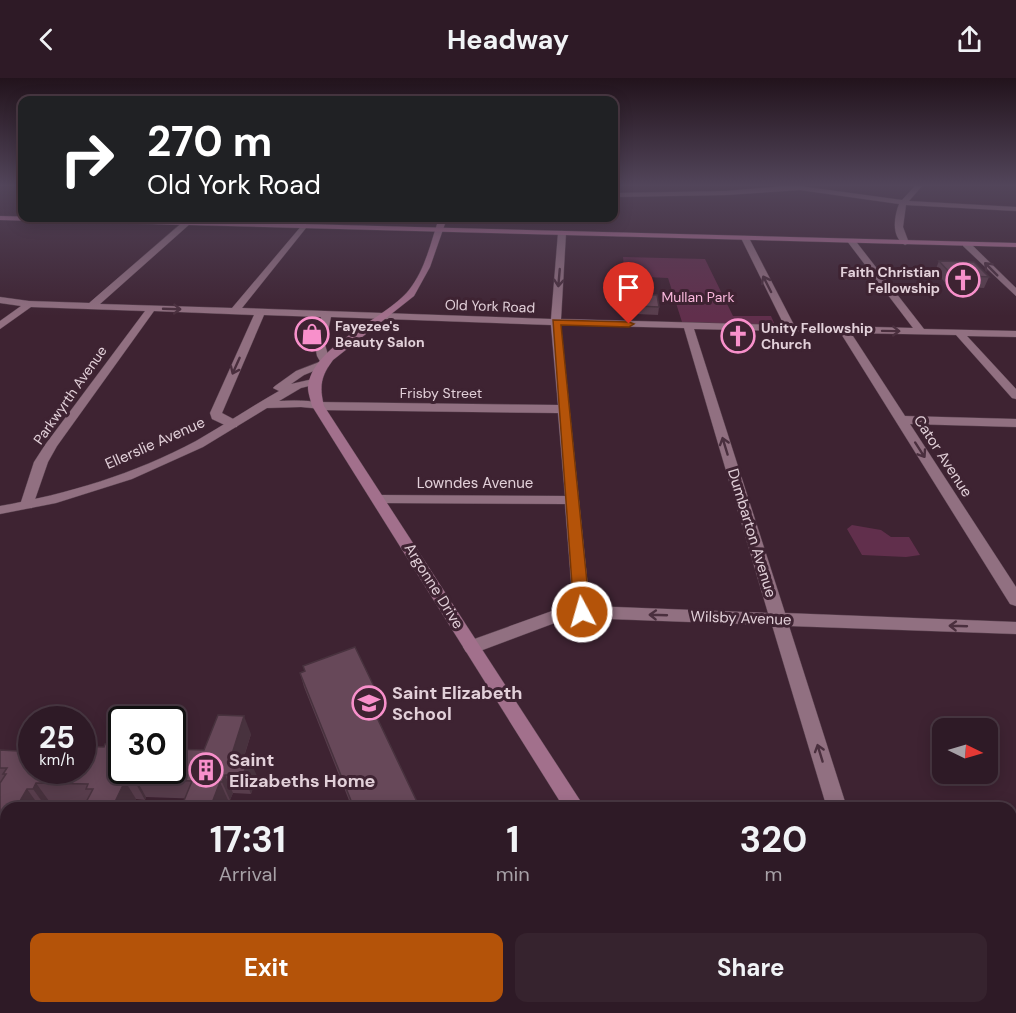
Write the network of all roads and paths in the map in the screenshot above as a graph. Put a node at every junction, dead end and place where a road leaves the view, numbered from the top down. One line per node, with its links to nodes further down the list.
1 (179, 230): 15 (street)
2 (300, 230): 17 (street)
3 (427, 230): 4 (main road)
4 (439, 230): 6 (main road); 20 (main road)
5 (900, 230): 9 (street)
6 (562, 233): 7 (main road); 21 (street, one-way to 21)
7 (745, 238): 8 (main road); 24 (street, one-way to 7)
8 (850, 241): 9 (main road); 26 (street)
9 (905, 243): 10 (main road)
10 (966, 244): 11 (main road); 12 (street, one-way to 10)
11 (1016, 245)
12 (1016, 293)
13 (0, 300): 14 (street, Old York Road)
14 (29, 304): 15 (street, Old York Road); 22 (street)
15 (92, 306): 16 (street, Old York Road)
16 (151, 309): 17 (street, Old York Road, one-way to 17); 40 (street, Parkwyrth Avenue)
17 (234, 312): 18 (street, Old York Road)
18 (260, 313): 19 (street, Old York Road); 37 (street, one-way to 37)
19 (327, 315): 20 (street, Old York Road); 29 (street)
20 (385, 316): 21 (street, Old York Road); 29 (main road)
21 (556, 322): 23 (street, Old York Road); 34 (street)
22 (0, 326)
23 (688, 326): 24 (street, Old York Road); 45 (street, Dumbarton Avenue, one-way to 23)
24 (790, 329): 25 (street, Old York Road)
25 (844, 330): 26 (street, Old York Road, one-way to 26); 35 (street, Cator Avenue)
26 (921, 332): 27 (street, Old York Road)
27 (959, 333): 28 (street, Old York Road); 31 (street)
28 (1016, 334)
29 (323, 363): 30 (main road); 32 (street)
30 (313, 382): 32 (street, Ellerslie Avenue); 33 (main road, Argonne Drive)
31 (1016, 396)
32 (260, 406): 33 (street, Frisby Street); 37 (street, Ellerslie Avenue)
33 (318, 406): 34 (street, Frisby Street); 38 (main road, Argonne Drive)
34 (563, 408): 39 (street)
35 (900, 420): 36 (street); 42 (street, Cator Avenue, one-way to 42)
36 (1016, 423)
37 (233, 424): 40 (street, Ellerslie Avenue)
38 (380, 499): 39 (street, Lowndes Avenue); 47 (main road, Argonne Drive)
39 (570, 500): 44 (street)
40 (27, 505): 41 (street, Ellerslie Avenue)
41 (0, 510)
42 (1009, 581): 43 (street, Cator Avenue)
43 (1016, 600)
44 (582, 612): 45 (street, Wilsby Avenue, one-way to 44); 47 (street, Wilsby Avenue)
45 (779, 620): 46 (street, Wilsby Avenue, one-way to 45); 49 (street, Dumbarton Avenue, one-way to 45)
46 (1016, 628)
47 (472, 647): 48 (main road, Argonne Drive)
48 (571, 802)
49 (835, 802)

